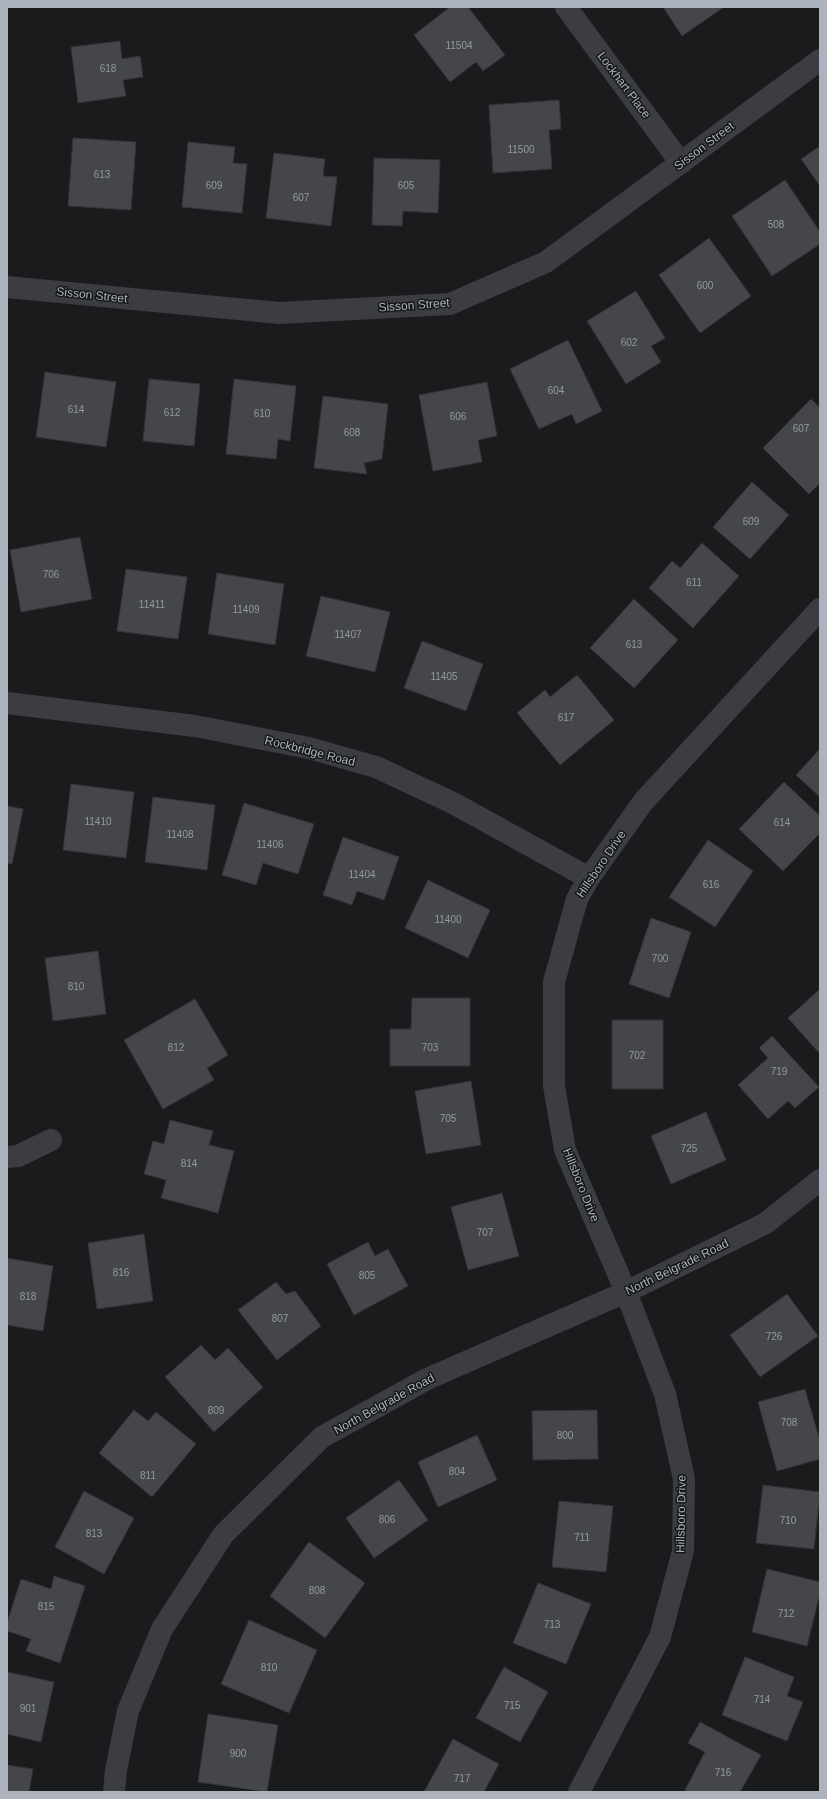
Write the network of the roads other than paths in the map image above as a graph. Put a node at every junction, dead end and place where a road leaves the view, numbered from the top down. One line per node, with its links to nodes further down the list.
1 (566, 7): 3 (street, Lockhart Place)
2 (820, 60): 3 (street, Sisson Street)
3 (681, 163): 4 (street, Sisson Street)
4 (7, 287)
5 (820, 608): 7 (street, Hillsboro Drive)
6 (7, 703): 7 (street, Rockbridge Road)
7 (589, 878): 11 (street, Hillsboro Drive)
8 (51, 1140): 9 (street)
9 (7, 1157)
10 (820, 1180): 11 (street, North Belgrade Road)
11 (626, 1292): 12 (street, North Belgrade Road); 13 (street, Hillsboro Drive)
12 (114, 1792)
13 (579, 1792)

